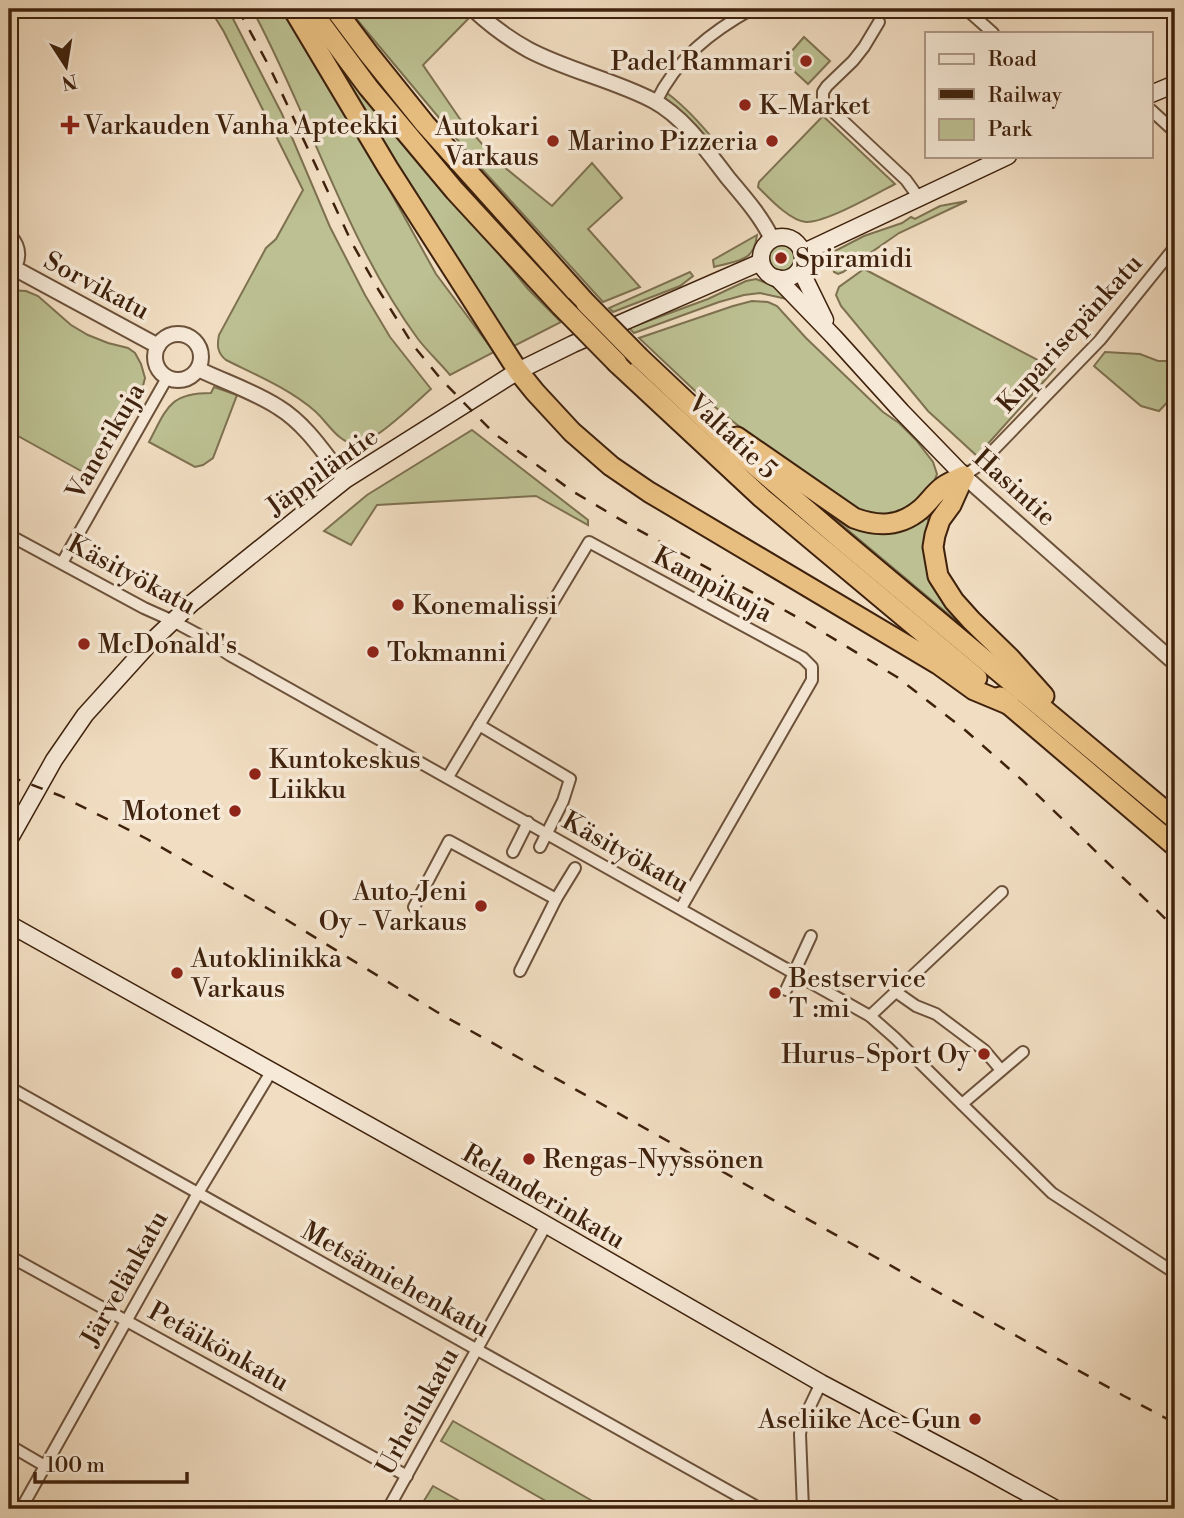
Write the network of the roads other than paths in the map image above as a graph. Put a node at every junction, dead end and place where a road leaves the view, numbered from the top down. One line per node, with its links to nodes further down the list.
1 (293, 9): 26 (highway)
2 (310, 9): 35 (highway, Valtatie 5, bridge)
3 (335, 9): 28 (highway, Valtatie 5, bridge)
4 (473, 9): 11 (street)
5 (752, 9): 11 (street)
6 (966, 9): 8 (street)
7 (879, 22): 15 (street)
8 (992, 32)
9 (1175, 84): 10 (main road)
10 (1152, 94)
11 (656, 102): 17 (street)
12 (1152, 111): 13 (street)
13 (1175, 132)
14 (1004, 158): 15 (main road)
15 (919, 198): 19 (main road)
16 (9, 236): 21 (street)
17 (772, 239): 19 (main road); 20 (main road)
18 (1175, 247): 29 (street, Kuparisepänkatu)
19 (801, 261): 22 (main road); 23 (main road, Hasintie)
20 (761, 262): 22 (main road); 26 (main road, Jäppiläntie)
21 (11, 270): 24 (street, Sorvikatu)
22 (777, 278): 23 (main road, Hasintie)
23 (834, 337): 29 (main road, Hasintie)
24 (158, 346): 25 (street); 27 (street)
25 (198, 369): 27 (street); 30 (street)
26 (518, 371): 30 (main road, Jäppiläntie); 35 (highway)
27 (167, 378): 32 (street, Vanerikuja)
28 (694, 409): 29 (highway); 37 (highway, Valtatie 5)
29 (964, 476): 34 (street, Hasintie); 37 (highway)
30 (345, 480): 33 (main road, Jäppiläntie)
31 (9, 535): 32 (street, Käsityökatu)
32 (62, 563): 33 (street, Käsityökatu)
33 (173, 621): 38 (street, Käsityökatu); 42 (main road, Jäppiläntie)
34 (1173, 654)
35 (1010, 705): 43 (highway, Valtatie 5)
36 (479, 725): 38 (street, Kampikuja); 41 (street); 50 (street, Kampikuja)
37 (1091, 748): 39 (highway, Valtatie 5)
38 (448, 777): 40 (street, Käsityökatu)
39 (1175, 819)
40 (528, 822): 41 (street, Käsityökatu); 45 (street)
41 (546, 833): 44 (street); 50 (street, Käsityökatu)
42 (9, 840)
43 (1175, 846)
44 (540, 848)
45 (513, 852)
46 (575, 868): 48 (street)
47 (1002, 892): 56 (street)
48 (556, 899): 49 (street); 53 (street)
49 (414, 907)
50 (681, 908): 54 (street, Käsityökatu)
51 (9, 924): 60 (main road, Relanderinkatu)
52 (811, 936): 54 (street)
53 (520, 971)
54 (793, 974): 55 (street); 57 (street, Käsityökatu)
55 (786, 990)
56 (896, 992): 57 (street); 59 (street)
57 (870, 1016): 62 (street, Käsityökatu)
58 (1023, 1052): 59 (street)
59 (1002, 1070): 62 (street)
60 (271, 1072): 63 (street, Järvelänkatu); 64 (main road, Relanderinkatu)
61 (9, 1087): 63 (street, Metsämiehenkatu)
62 (962, 1104): 66 (street, Käsityökatu)
63 (198, 1194): 67 (street, Järvelänkatu); 68 (street, Metsämiehenkatu)
64 (545, 1225): 68 (street, Urheilukatu); 69 (main road, Relanderinkatu)
65 (9, 1255): 67 (street, Petäikönkatu)
66 (1175, 1273)
67 (126, 1321): 71 (street, Järvelänkatu); 72 (street, Petäikönkatu)
68 (476, 1350): 72 (street, Urheilukatu); 75 (street, Metsämiehenkatu)
69 (821, 1382): 76 (street); 77 (main road, Relanderinkatu)
70 (9, 1445): 71 (street)
71 (45, 1466): 73 (street, Järvelänkatu)
72 (407, 1476): 74 (street, Urheilukatu)
73 (21, 1509)
74 (388, 1509)
75 (761, 1509)
76 (803, 1509)
77 (1056, 1509)

